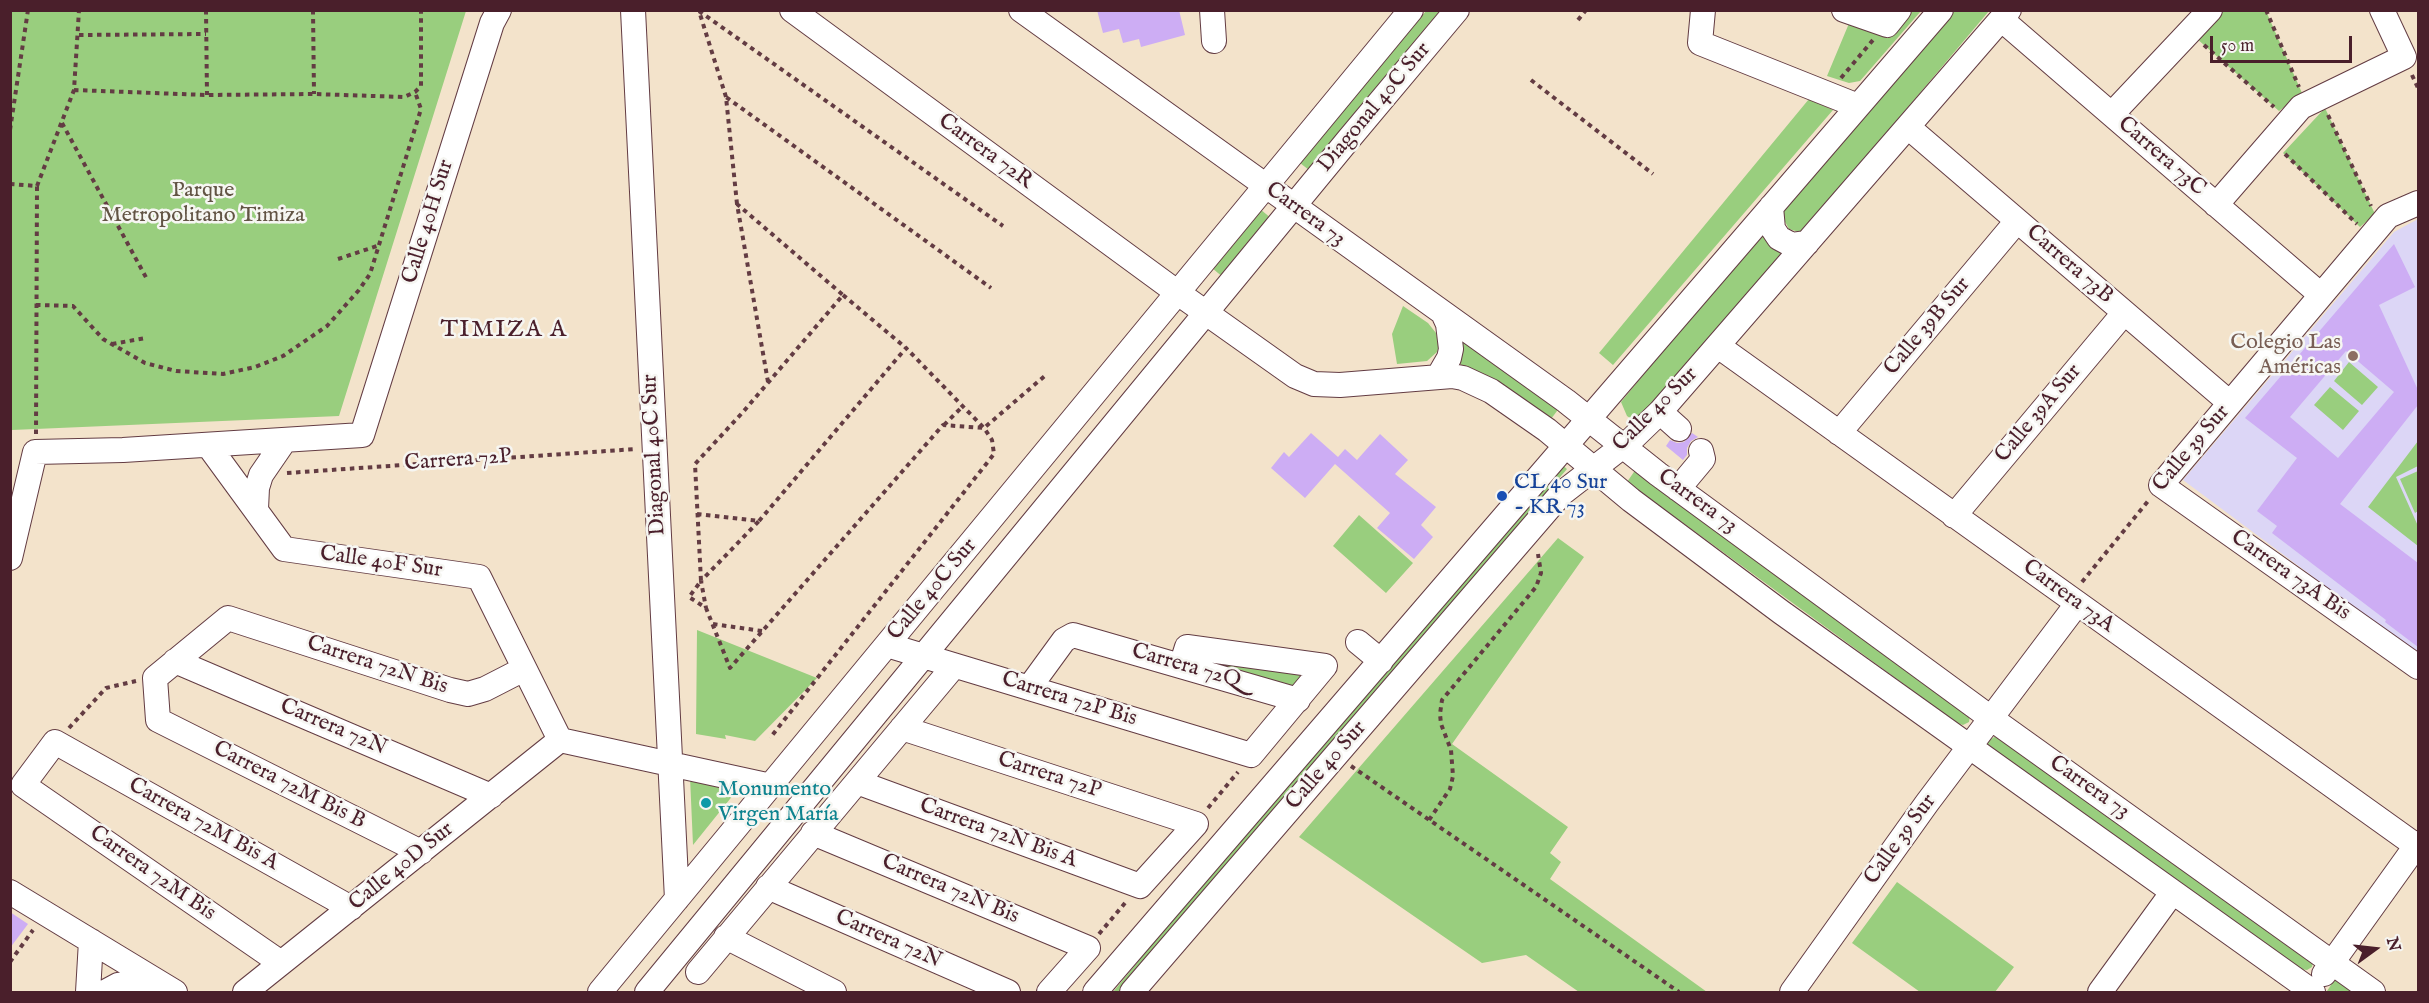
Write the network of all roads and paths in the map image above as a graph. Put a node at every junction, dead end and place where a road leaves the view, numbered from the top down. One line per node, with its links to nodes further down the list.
1 (28, 10): 39 (path)
2 (79, 10): 25 (path)
3 (206, 10): 24 (path)
4 (313, 10): 30 (path)
5 (421, 10): 29 (path)
6 (499, 10): 80 (street, Calle 40H Sur)
7 (633, 10): 83 (street, Diagonal 40C Sur)
8 (792, 10): 58 (street, Carrera 72R)
9 (1021, 10): 44 (street, Carrera 73)
10 (1212, 10): 26 (street)
11 (1411, 10): 44 (street, Diagonal 40C Sur)
12 (1457, 10): 48 (street, Diagonal 40C Sur)
13 (1586, 10): 22 (path)
14 (1703, 10): 31 (street)
15 (1844, 10): 21 (street)
16 (1941, 10): 34 (street, Calle 40 Sur)
17 (2210, 10): 23 (street)
18 (2265, 10): 35 (path)
19 (2382, 10): 35 (street)
20 (2005, 15): 36 (street, Carrera 73C); 38 (street, Calle 40 Sur)
21 (1893, 18): 31 (path)
22 (1578, 20)
23 (2190, 32): 35 (path); 36 (street)
24 (206, 34): 25 (path); 32 (path)
25 (79, 35): 28 (path)
26 (1214, 41)
27 (1531, 80): 41 (path)
28 (74, 90): 32 (path); 37 (path)
29 (415, 92): 30 (path); 54 (path)
30 (314, 94): 32 (path)
31 (1826, 94): 34 (street)
32 (207, 95)
33 (726, 97): 46 (path); 51 (path); 57 (path)
34 (1858, 106): 49 (street, Calle 40 Sur)
35 (2305, 107): 40 (street); 52 (path)
36 (2112, 114): 47 (street, Carrera 73C)
37 (62, 122): 43 (path); 56 (path)
38 (1908, 127): 50 (street, Carrera 73B); 53 (street, Calle 40 Sur)
39 (10, 130)
40 (2271, 141): 47 (street); 52 (path)
41 (1653, 174)
42 (10, 184): 43 (path)
43 (37, 186): 61 (path)
44 (1266, 187): 48 (street, Carrera 73); 58 (street, Calle 40C Sur)
45 (2418, 203): 52 (street, Calle 39 Sur)
46 (738, 204): 59 (path); 71 (path)
47 (2216, 205): 60 (street, Carrera 73C)
48 (1293, 207): 62 (street, Calle 40C Sur); 64 (street, Carrera 73)
49 (1771, 207): 53 (street); 75 (street, Calle 40 Sur)
50 (2017, 221): 63 (street, Carrera 73B); 79 (street, Calle 39B Sur)
51 (1003, 226)
52 (2375, 232): 60 (street, Calle 39 Sur)
53 (1807, 243): 67 (street, Calle 40 Sur)
54 (378, 246): 55 (path); 66 (path)
55 (338, 259)
56 (148, 281)
57 (991, 288)
58 (1178, 293): 62 (street, Carrera 73); 103 (street, Calle 40C Sur)
59 (843, 295): 68 (path); 71 (path)
60 (2321, 295): 72 (street, Calle 39 Sur)
61 (36, 305): 66 (path); 86 (path)
62 (1206, 313): 70 (street, Carrera 73); 104 (street, Calle 40C Sur)
63 (2124, 313): 72 (street, Carrera 73B); 93 (street, Calle 39A Sur)
64 (1443, 314): 70 (street); 75 (street, Carrera 73)
65 (146, 338): 66 (path)
66 (111, 344)
67 (1718, 346): 74 (street, Calle 40 Sur); 79 (street, Carrera 73A)
68 (906, 348): 73 (path); 94 (path)
69 (1047, 374): 77 (path)
70 (1438, 377): 84 (street, Carrera 73)
71 (768, 382): 92 (path)
72 (2230, 403): 89 (street, Calle 39 Sur)
73 (963, 406): 76 (path); 77 (path)
74 (1660, 412): 78 (street); 82 (street, Calle 40 Sur)
75 (1589, 420): 82 (street, Carrera 73); 84 (street, Calle 40 Sur)
76 (943, 425): 77 (path); 101 (path)
77 (984, 428): 116 (path)
78 (1679, 429)
79 (1839, 433): 93 (street, Carrera 73A)
80 (285, 440): 81 (street); 88 (street)
81 (208, 445): 86 (street); 91 (street)
82 (1623, 446): 87 (street, Calle 40 Sur); 90 (street, Carrera 73)
83 (655, 447): 88 (path, Carrera 72P); 121 (street, Diagonal 40C Sur)
84 (1566, 447): 87 (street, Carrera 73); 105 (street, Calle 40 Sur)
85 (1701, 451): 90 (street)
86 (35, 452): 96 (street)
87 (1593, 470): 119 (street, Carrera 73); 157 (street, Calle 40 Sur)
88 (261, 475): 91 (street)
89 (2161, 485): 98 (path, Calle 39 Sur); 109 (street, Carrera 73A Bis)
90 (1678, 489): 114 (street, Carrera 73)
91 (256, 509): 110 (street, Calle 40F Sur)
92 (697, 514): 94 (path); 97 (path)
93 (1954, 516): 98 (street, Carrera 73A)
94 (759, 521): 97 (path)
95 (1537, 552): 126 (path)
96 (10, 558)
97 (701, 580): 99 (path); 99 (path)
98 (2073, 601): 114 (street, Calle 39 Sur); 129 (street, Carrera 73A)
99 (706, 608): 100 (path)
100 (712, 624): 101 (path); 101 (path)
101 (763, 631)
102 (1358, 642): 105 (street)
103 (887, 645): 104 (street, Carrera 72P Bis); 124 (street, Calle 40C Sur)
104 (925, 656): 107 (street, Carrera 72P Bis); 138 (street, Calle 40C Sur)
105 (1381, 661): 156 (street, Calle 40 Sur)
106 (175, 662): 110 (street, Carrera 72N Bis); 111 (street); 125 (street, Carrera 72N)
107 (954, 666): 112 (street, Carrera 72P Bis); 115 (street)
108 (1181, 666): 112 (street, Carrera 72Q); 113 (street, Carrera 72Q); 113 (street)
109 (2418, 667)
110 (524, 669): 117 (street)
111 (155, 678): 118 (path); 130 (street, Carrera 72M Bis B)
112 (1029, 688): 120 (street, Carrera 72P Bis)
113 (1299, 700): 120 (street)
114 (1990, 717): 119 (street, Calle 39 Sur); 143 (street, Carrera 73)
115 (902, 728): 123 (street); 127 (street, Carrera 72P)
116 (770, 738)
117 (560, 741): 121 (street); 125 (street, Calle 40D Sur)
118 (55, 742): 136 (street, Carrera 72M Bis A); 144 (street, Carrera 72M Bis)
119 (1969, 747): 134 (street, Carrera 73); 159 (street, Calle 39 Sur)
120 (1251, 755): 127 (path)
121 (670, 765): 124 (street); 135 (street, Diagonal 40C Sur)
122 (1351, 765): 126 (path)
123 (856, 782): 128 (street); 131 (street, Carrera 72N Bis A)
124 (771, 786): 135 (street, Calle 40C Sur)
125 (491, 796): 130 (street, Calle 40D Sur)
126 (1429, 820): 158 (path)
127 (1196, 824): 131 (street)
128 (813, 833): 132 (street); 141 (street, Carrera 72N Bis)
129 (2418, 845): 143 (street)
130 (421, 852): 136 (street, Calle 40D Sur)
131 (1140, 886): 141 (path)
132 (768, 887): 139 (street); 154 (street, Carrera 72N)
133 (10, 892): 137 (street)
134 (2172, 892): 147 (street, Carrera 73); 160 (street)
135 (677, 899): 151 (street, Calle 40C Sur)
136 (351, 908): 144 (street, Calle 40D Sur)
137 (45, 913): 140 (street); 142 (path)
138 (696, 932): 145 (street); 152 (street, Calle 40C Sur)
139 (726, 937): 145 (street); 153 (street)
140 (91, 941): 146 (street); 148 (street)
141 (1088, 948): 155 (street)
142 (10, 962)
143 (2332, 962): 147 (street); 161 (street, Carrera 73)
144 (281, 963): 150 (street, Calle 40D Sur)
145 (699, 982)
146 (166, 987): 149 (street)
147 (2311, 992)
148 (88, 993)
149 (105, 993)
150 (245, 993)
151 (600, 993)
152 (647, 993)
153 (834, 993)
154 (1008, 993)
155 (1049, 993)
156 (1095, 993)
157 (1132, 993)
158 (1679, 993)
159 (1792, 993)
160 (2100, 993)
161 (2373, 993)

